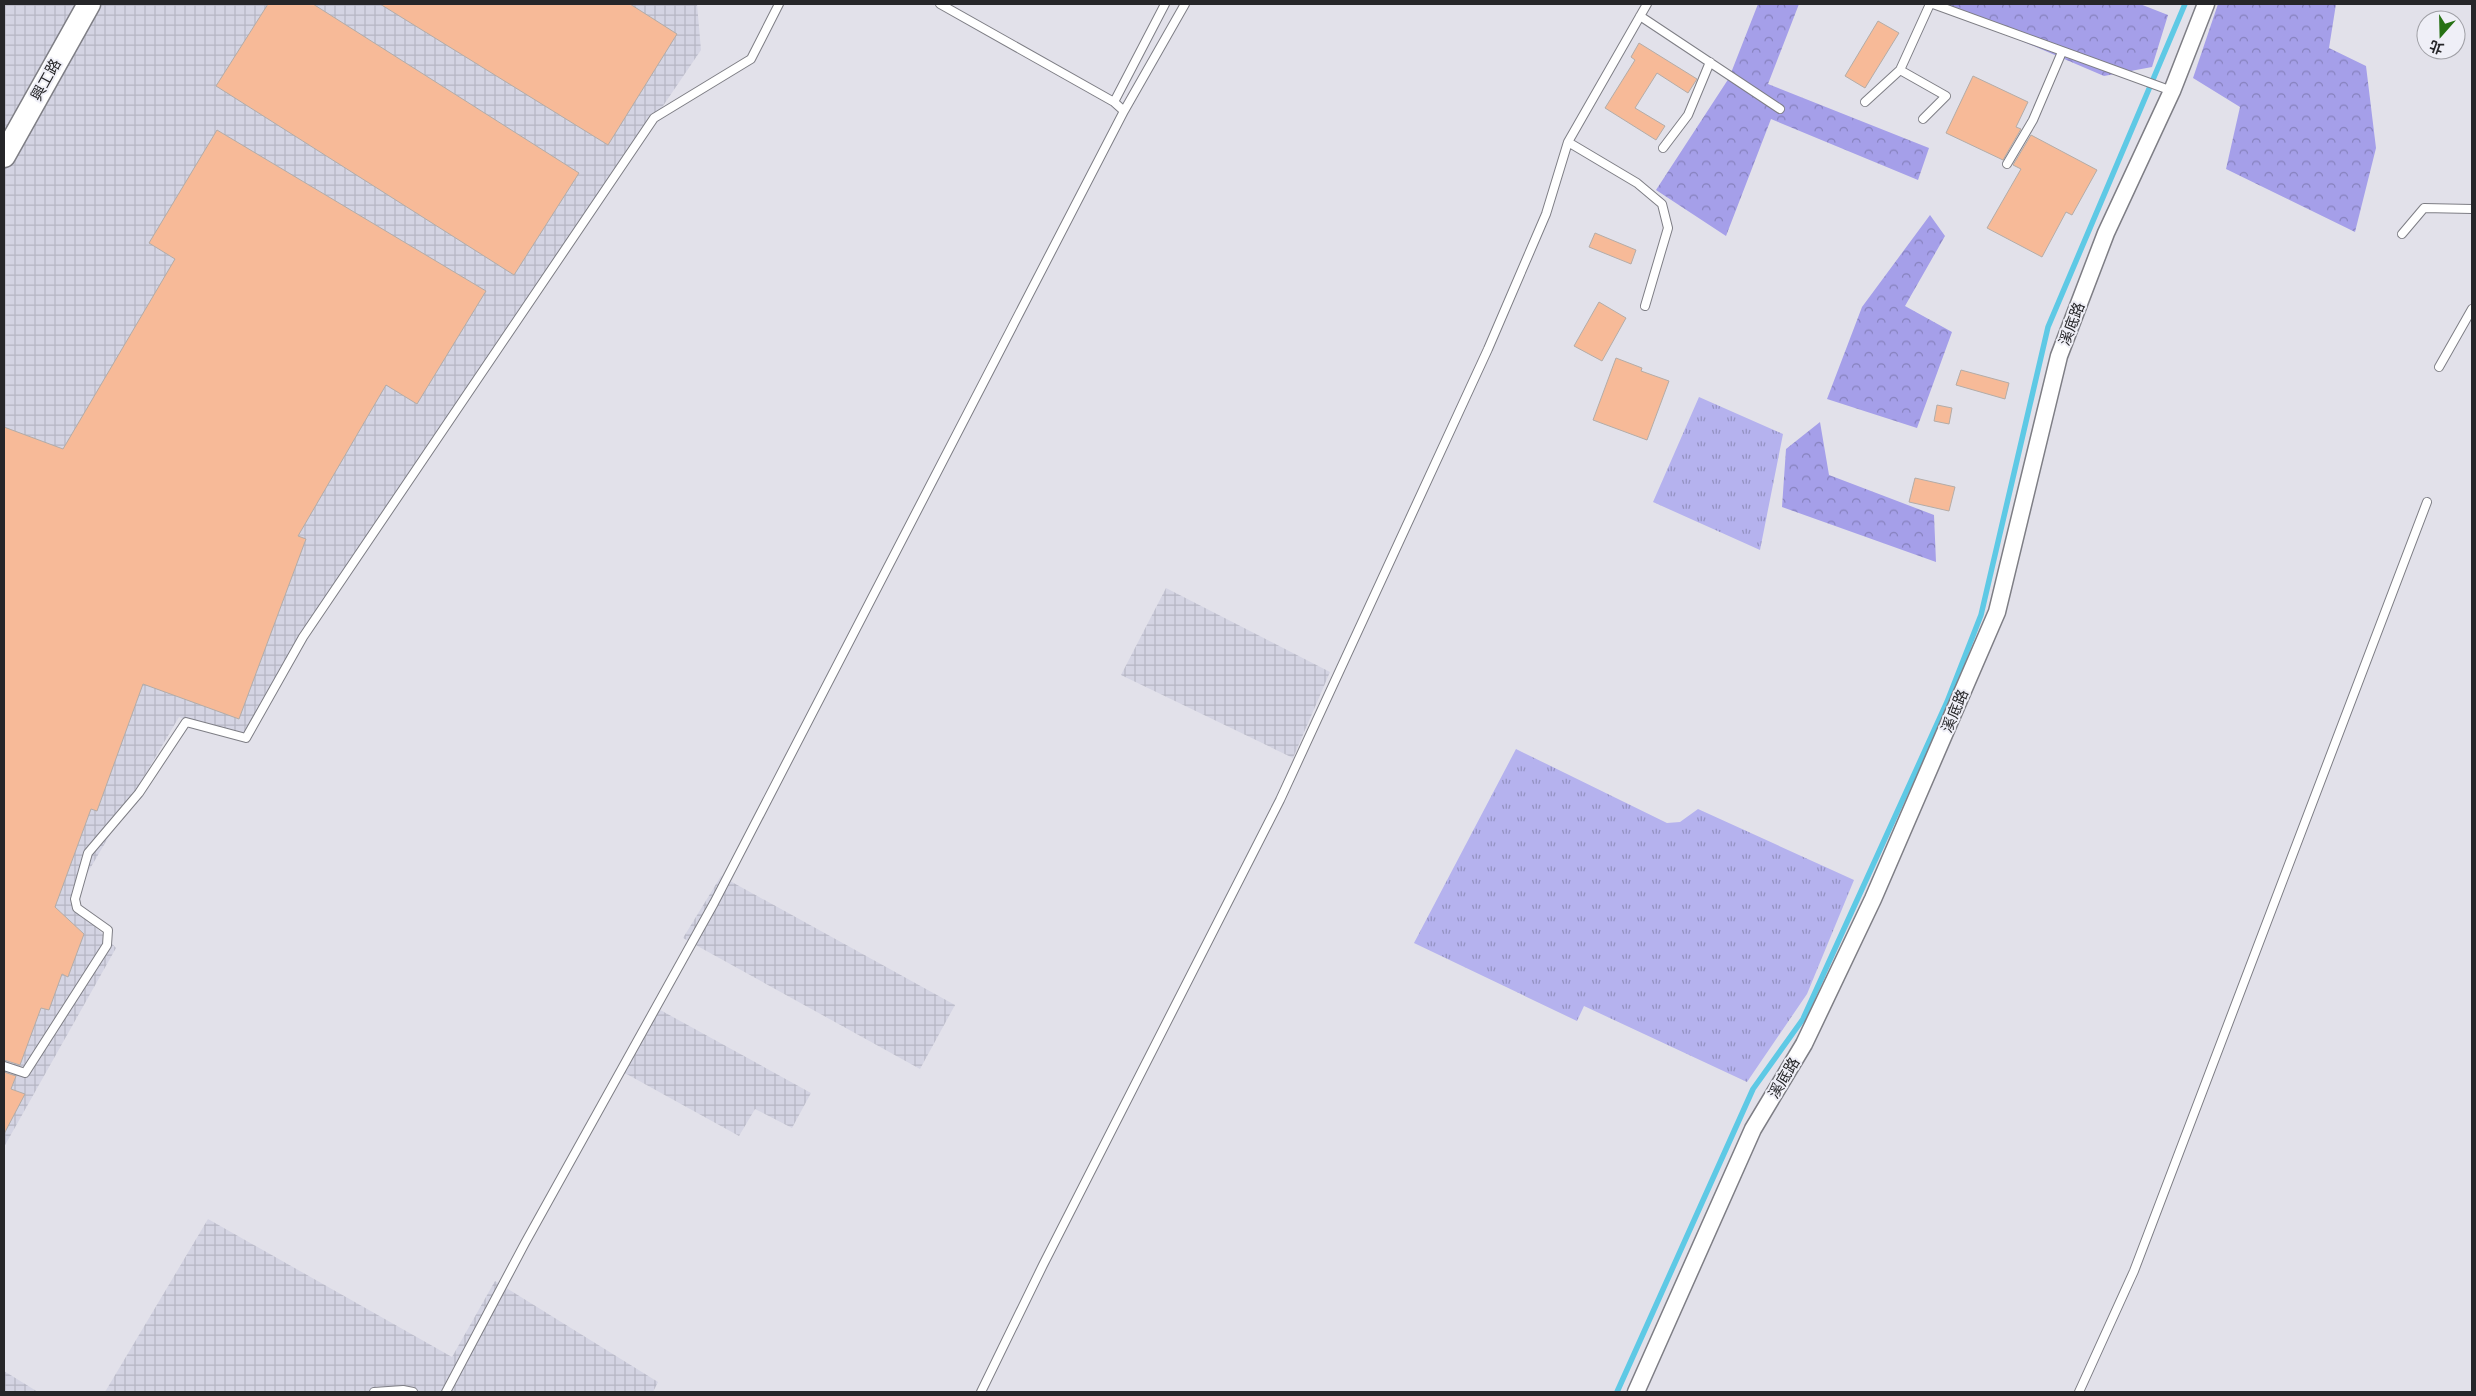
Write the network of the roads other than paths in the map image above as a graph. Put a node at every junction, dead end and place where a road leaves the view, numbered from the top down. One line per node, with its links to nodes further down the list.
1 (89, 4): 21 (street, 興工路)
2 (779, 4): 29 (lane)
3 (940, 4): 14 (lane)
4 (1165, 4): 14 (lane)
5 (1185, 4): 17 (lane)
6 (1647, 4): 9 (lane)
7 (1932, 4): 10 (lane); 12 (lane)
8 (2206, 4): 13 (street, 溪底路)
9 (1640, 16): 11 (lane); 19 (lane)
10 (2062, 52): 13 (lane); 22 (lane)
11 (1710, 62): 16 (lane); 20 (lane)
12 (1900, 70): 15 (lane); 18 (lane)
13 (2172, 91): 34 (street, 溪底路)
14 (1114, 102): 17 (lane)
15 (1865, 102)
16 (1780, 109)
17 (1124, 111): 32 (lane)
18 (1923, 119)
19 (1568, 142): 25 (lane); 33 (lane)
20 (1663, 148)
21 (4, 156)
22 (2007, 164)
23 (2472, 209): 24 (lane)
24 (2402, 234)
25 (1644, 306)
26 (2472, 309): 27 (lane)
27 (2439, 367)
28 (2427, 502): 35 (lane)
29 (4, 1066)
30 (374, 1392): 31 (lane)
31 (413, 1392)
32 (446, 1392)
33 (982, 1392)
34 (1636, 1392)
35 (2079, 1392)

